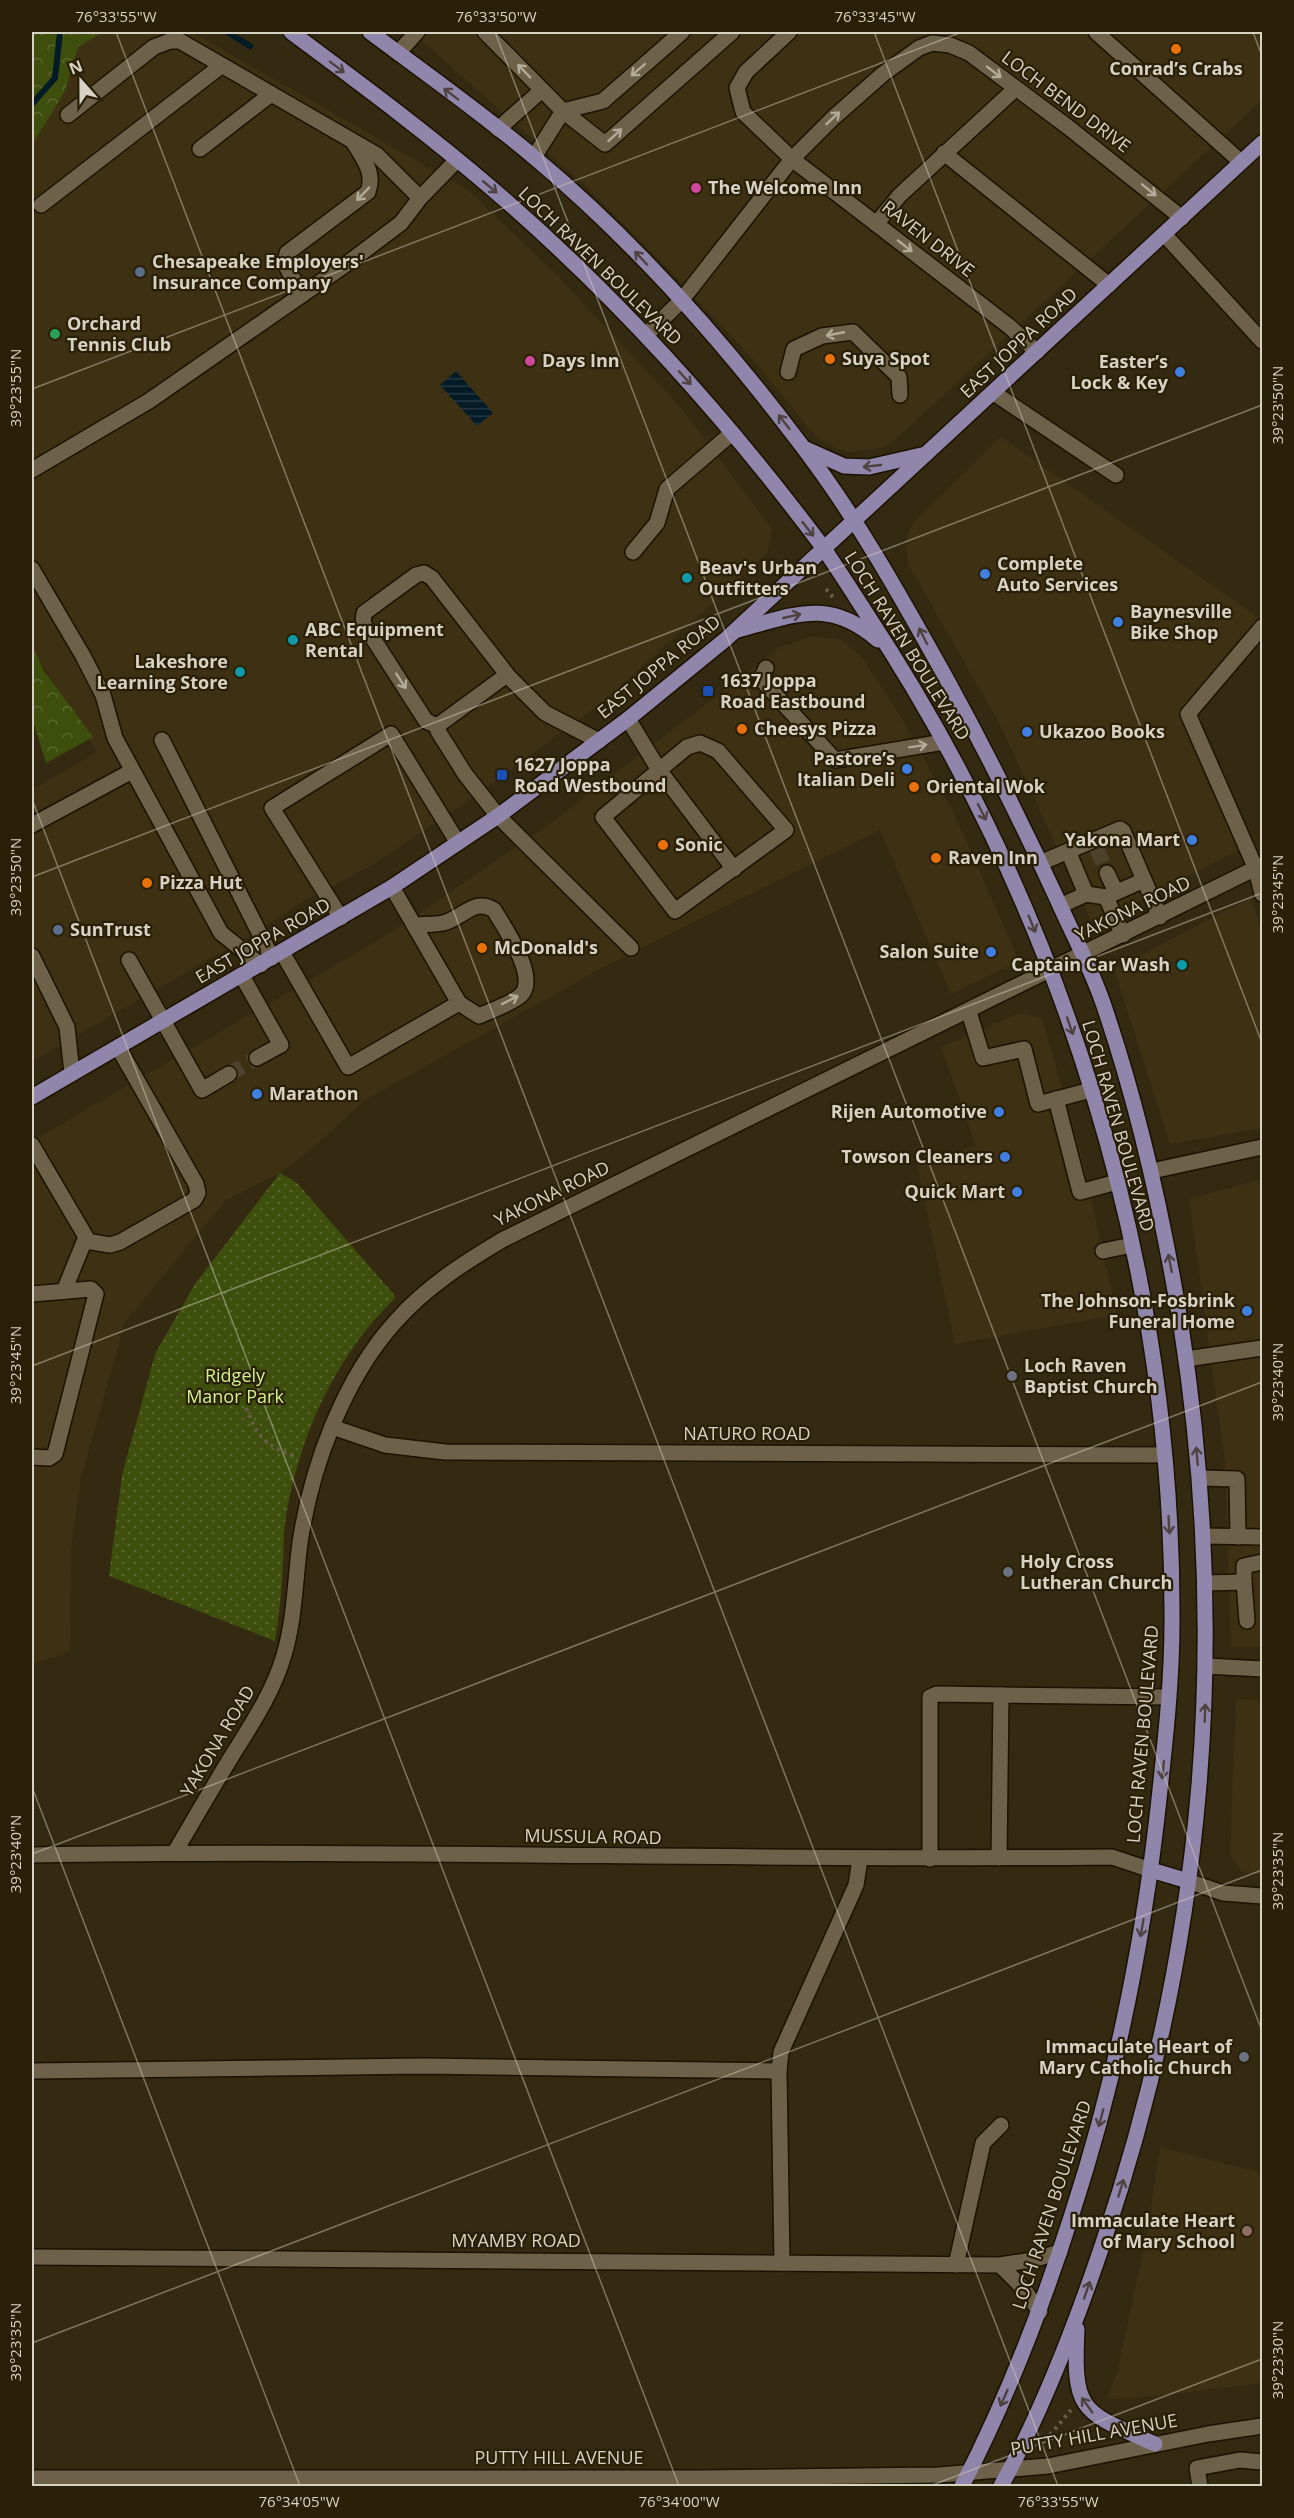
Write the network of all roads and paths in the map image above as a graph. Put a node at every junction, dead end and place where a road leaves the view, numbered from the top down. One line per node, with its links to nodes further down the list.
1 (291, 32): 23 (main road, LOCH RAVEN BOULEVARD, one-way to 23)
2 (370, 32): 9 (main road, LOCH RAVEN BOULEVARD)
3 (417, 32): 9 (street)
4 (485, 32): 12 (street, one-way to 4)
5 (682, 32): 14 (street, one-way to 14)
6 (732, 32): 14 (street, one-way to 6)
7 (789, 32): 22 (street, RAVEN DRIVE)
8 (1096, 32): 24 (street)
9 (398, 53): 16 (main road, LOCH RAVEN BOULEVARD, one-way to 9)
10 (221, 66): 13 (street); 15 (street); 26 (street)
11 (1015, 88): 20 (street); 22 (street, LOCH BEND DRIVE, one-way to 11); 27 (street, LOCH BEND DRIVE, one-way to 27)
12 (542, 90): 14 (street); 16 (street)
13 (271, 94): 17 (street); 19 (street)
14 (562, 111): 21 (street)
15 (68, 115)
16 (498, 129): 21 (main road, LOCH RAVEN BOULEVARD)
17 (354, 143): 25 (street); 31 (street, one-way to 31)
18 (1263, 143): 24 (main road, EAST JOPPA ROAD)
19 (200, 149)
20 (944, 153): 28 (street); 30 (street)
21 (534, 157): 32 (main road, LOCH RAVEN BOULEVARD, one-way to 21)
22 (792, 159): 28 (street, RAVEN DRIVE); 32 (street, LOCH BEND DRIVE)
23 (457, 160): 25 (street); 33 (main road, LOCH RAVEN BOULEVARD, one-way to 33)
24 (1241, 162): 27 (main road, EAST JOPPA ROAD)
25 (420, 198): 31 (street)
26 (41, 205)
27 (1182, 218): 29 (main road, EAST JOPPA ROAD)
28 (876, 224): 35 (street, RAVEN DRIVE, one-way to 35)
29 (1164, 234): 30 (main road, EAST JOPPA ROAD); 34 (street)
30 (1109, 285): 35 (main road, EAST JOPPA ROAD)
31 (302, 295): 42 (street)
32 (681, 301): 33 (street, LOCH BEND DRIVE); 40 (main road, LOCH RAVEN BOULEVARD, one-way to 32)
33 (646, 335): 39 (main road, LOCH RAVEN BOULEVARD, one-way to 39)
34 (1263, 340)
35 (1037, 352): 37 (main road, EAST JOPPA ROAD)
36 (788, 372): 38 (street, one-way to 36)
37 (994, 393): 41 (main road, EAST JOPPA ROAD); 43 (street)
38 (900, 395)
39 (732, 433): 45 (main road, LOCH RAVEN BOULEVARD, one-way to 45); 46 (street)
40 (803, 447): 41 (main road, one-way to 40); 44 (main road, LOCH RAVEN BOULEVARD)
41 (929, 453): 44 (main road, EAST JOPPA ROAD)
42 (32, 470)
43 (1116, 475)
44 (855, 521): 45 (main road, EAST JOPPA ROAD); 66 (main road, LOCH RAVEN BOULEVARD, one-way to 44)
45 (824, 549): 51 (main road, EAST JOPPA ROAD); 52 (main road, LOCH RAVEN BOULEVARD)
46 (633, 552)
47 (32, 568): 61 (street)
48 (826, 589): 49 (path)
49 (834, 600)
50 (1263, 627): 67 (street)
51 (735, 630): 52 (main road, one-way to 52); 55 (main road, EAST JOPPA ROAD)
52 (891, 651): 59 (main road, LOCH RAVEN BOULEVARD)
53 (766, 668): 59 (street, one-way to 59)
54 (509, 677): 56 (street); 56 (street, one-way to 56); 58 (street)
55 (628, 719): 58 (main road, EAST JOPPA ROAD); 60 (street)
56 (437, 726): 62 (street)
57 (162, 740): 83 (street)
58 (599, 741): 62 (main road, EAST JOPPA ROAD)
59 (944, 742): 85 (main road, LOCH RAVEN BOULEVARD, one-way to 85)
60 (659, 770): 68 (street); 68 (street); 68 (street)
61 (132, 771): 63 (street); 83 (street)
62 (498, 816): 64 (main road, EAST JOPPA ROAD); 80 (street)
63 (32, 825)
64 (458, 843): 71 (main road, EAST JOPPA ROAD); 77 (street)
65 (1068, 851): 66 (street); 70 (street); 72 (street)
66 (1040, 863): 75 (main road, LOCH RAVEN BOULEVARD)
67 (1259, 867): 73 (street); 76 (street, YAKONA ROAD)
68 (734, 869)
69 (1107, 873): 74 (street)
70 (1144, 880): 74 (street); 76 (street)
71 (392, 886): 77 (main road, EAST JOPPA ROAD); 78 (street)
72 (1086, 894): 74 (street); 75 (street)
73 (1263, 894)
74 (1111, 895): 79 (street)
75 (1060, 906): 81 (main road, LOCH RAVEN BOULEVARD)
76 (1160, 917): 79 (street, YAKONA ROAD)
77 (341, 918): 83 (main road, EAST JOPPA ROAD)
78 (414, 925): 87 (street); 87 (street, one-way to 78)
79 (1124, 935): 81 (street, YAKONA ROAD)
80 (631, 948)
81 (1083, 955): 85 (street, YAKONA ROAD); 99 (main road, LOCH RAVEN BOULEVARD)
82 (32, 956): 92 (street)
83 (272, 958): 86 (main road, EAST JOPPA ROAD); 87 (street)
84 (129, 960): 89 (street)
85 (1050, 971): 88 (street, YAKONA ROAD); 94 (main road, LOCH RAVEN BOULEVARD, one-way to 94)
86 (242, 976): 89 (main road, EAST JOPPA ROAD); 91 (street)
87 (459, 1003)
88 (969, 1012): 96 (street); 109 (street, YAKONA ROAD)
89 (163, 1022): 90 (main road, EAST JOPPA ROAD); 93 (street)
90 (118, 1047): 92 (main road, EAST JOPPA ROAD); 101 (street)
91 (257, 1059)
92 (72, 1073): 95 (main road, EAST JOPPA ROAD)
93 (229, 1074)
94 (1091, 1090): 96 (street); 100 (main road, LOCH RAVEN BOULEVARD)
95 (33, 1092)
96 (1056, 1099): 100 (street)
97 (32, 1145): 101 (street)
98 (1263, 1147): 99 (street)
99 (1152, 1171): 107 (main road, LOCH RAVEN BOULEVARD, one-way to 99)
100 (1117, 1182): 102 (main road, LOCH RAVEN BOULEVARD)
101 (86, 1241): 104 (street)
102 (1131, 1245): 103 (street); 110 (main road, LOCH RAVEN BOULEVARD)
103 (1103, 1251)
104 (64, 1291): 105 (street); 112 (street)
105 (32, 1294)
106 (1263, 1348): 107 (street)
107 (1186, 1359): 113 (main road, LOCH RAVEN BOULEVARD, one-way to 107)
108 (246, 1408): 111 (path)
109 (332, 1427): 110 (street, NATURO ROAD); 125 (street, YAKONA ROAD)
110 (1164, 1455): 124 (main road, LOCH RAVEN BOULEVARD, one-way to 124)
111 (294, 1456)
112 (32, 1457)
113 (1200, 1478): 114 (main road, LOCH RAVEN BOULEVARD); 115 (street)
114 (1204, 1536): 115 (street); 119 (main road, LOCH RAVEN BOULEVARD)
115 (1238, 1537): 116 (street)
116 (1263, 1537)
117 (1263, 1562): 118 (street)
118 (1244, 1582): 119 (street); 120 (street)
119 (1206, 1583): 121 (main road, LOCH RAVEN BOULEVARD)
120 (1247, 1621)
121 (1206, 1666): 122 (street); 131 (main road, LOCH RAVEN BOULEVARD, one-way to 121)
122 (1263, 1669)
123 (1001, 1695): 124 (street); 127 (street); 129 (street)
124 (1169, 1697): 130 (main road, LOCH RAVEN BOULEVARD, one-way to 130)
125 (175, 1852): 126 (street, MUSSULA ROAD); 128 (street, MUSSULA ROAD)
126 (32, 1855)
127 (999, 1858): 129 (street, MUSSULA ROAD); 130 (street, MUSSULA ROAD)
128 (860, 1859): 129 (street, MUSSULA ROAD); 134 (street)
129 (930, 1859)
130 (1151, 1870): 131 (main road); 136 (main road, LOCH RAVEN BOULEVARD, one-way to 136)
131 (1188, 1881): 132 (street); 142 (main road, LOCH RAVEN BOULEVARD, one-way to 131)
132 (1263, 1896)
133 (32, 2071): 134 (street)
134 (779, 2071): 138 (street)
135 (1001, 2125): 139 (street)
136 (1060, 2252): 140 (street, MYAMBY ROAD); 141 (main road, LOCH RAVEN BOULEVARD)
137 (32, 2257): 138 (street, MYAMBY ROAD)
138 (782, 2263): 139 (street, MYAMBY ROAD)
139 (956, 2265): 140 (street, MYAMBY ROAD)
140 (1000, 2265): 141 (street)
141 (1040, 2312): 150 (main road, LOCH RAVEN BOULEVARD, one-way to 150)
142 (1078, 2316): 146 (main road, one-way to 142); 148 (main road, LOCH RAVEN BOULEVARD)
143 (1075, 2406): 145 (path)
144 (1263, 2426): 146 (street, PUTTY HILL AVENUE)
145 (1050, 2435)
146 (1155, 2444): 148 (street, PUTTY HILL AVENUE)
147 (1263, 2462): 152 (street)
148 (1010, 2471): 150 (street, PUTTY HILL AVENUE); 151 (main road, LOCH RAVEN BOULEVARD)
149 (32, 2478): 150 (street, PUTTY HILL AVENUE)
150 (965, 2480)
151 (1001, 2487)
152 (1200, 2487)

